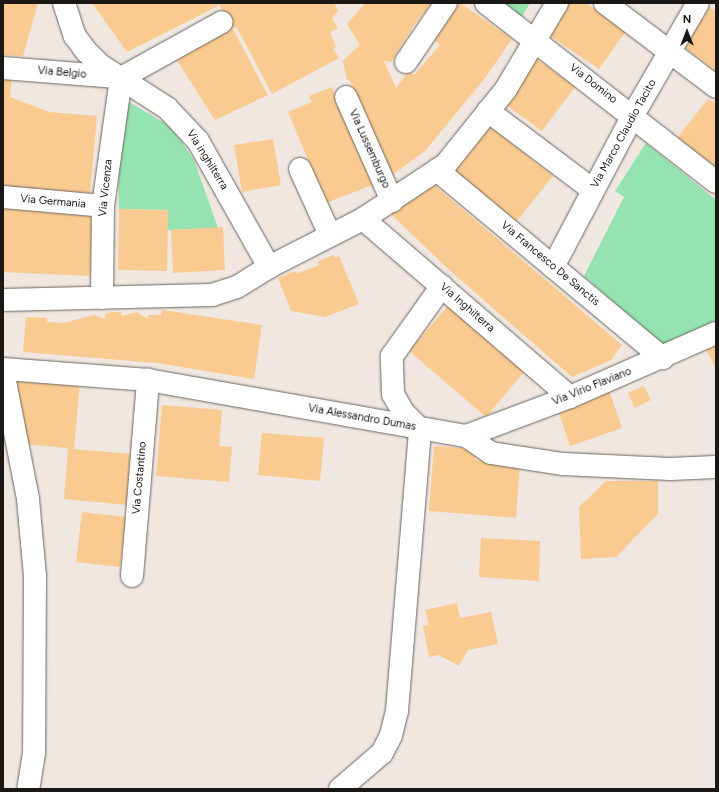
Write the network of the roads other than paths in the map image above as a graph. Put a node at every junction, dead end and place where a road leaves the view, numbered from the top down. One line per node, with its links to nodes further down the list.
1 (64, 3): 12 (street, Via inghilterra)
2 (446, 3): 10 (street)
3 (486, 3): 8 (street, Via Domino)
4 (557, 3): 8 (street)
5 (605, 3): 9 (street)
6 (698, 3): 9 (street, Via Marco Claudio Tacito)
7 (222, 22): 12 (street)
8 (535, 39): 15 (street); 16 (street, Via Domino)
9 (669, 52): 13 (street); 16 (street, Via Marco Claudio Tacito)
10 (406, 62)
11 (3, 68): 12 (street, Via Belgio)
12 (121, 78): 23 (street, Via Vicenza); 26 (street, Via inghilterra)
13 (716, 87)
14 (346, 97): 22 (street, Via Lussemburgo)
15 (488, 111): 18 (street); 20 (street)
16 (633, 115): 19 (street, Via Domino); 20 (street, Via Marco Claudio Tacito)
17 (300, 169): 25 (street)
18 (437, 170): 22 (street); 27 (street, Via Francesco De Sanctis)
19 (716, 182)
20 (593, 190): 27 (street, Via Marco Claudio Tacito)
21 (3, 197): 23 (street, Via Germania)
22 (392, 201): 24 (street)
23 (103, 206): 29 (street, Via Vicenza)
24 (363, 219): 25 (street); 28 (street, Via Inghilterra)
25 (330, 235): 26 (street)
26 (269, 266): 29 (street)
27 (553, 266): 32 (street, Via Francesco De Sanctis)
28 (442, 286): 35 (street, Via Inghilterra); 36 (street)
29 (102, 298): 30 (street)
30 (3, 300)
31 (716, 333): 32 (street, Via Virio Flaviano)
32 (663, 358): 35 (street, Via Virio Flaviano)
33 (3, 370): 34 (street, Via Alessandro Dumas); 40 (street)
34 (148, 380): 36 (street, Via Alessandro Dumas); 39 (street, Via Costantino)
35 (570, 397): 37 (street, Via Virio Flaviano)
36 (420, 429): 37 (street, Via Alessandro Dumas); 41 (street)
37 (466, 436): 38 (street, Via Alessandro Dumas)
38 (716, 467)
39 (132, 576)
40 (28, 789)
41 (340, 789)

